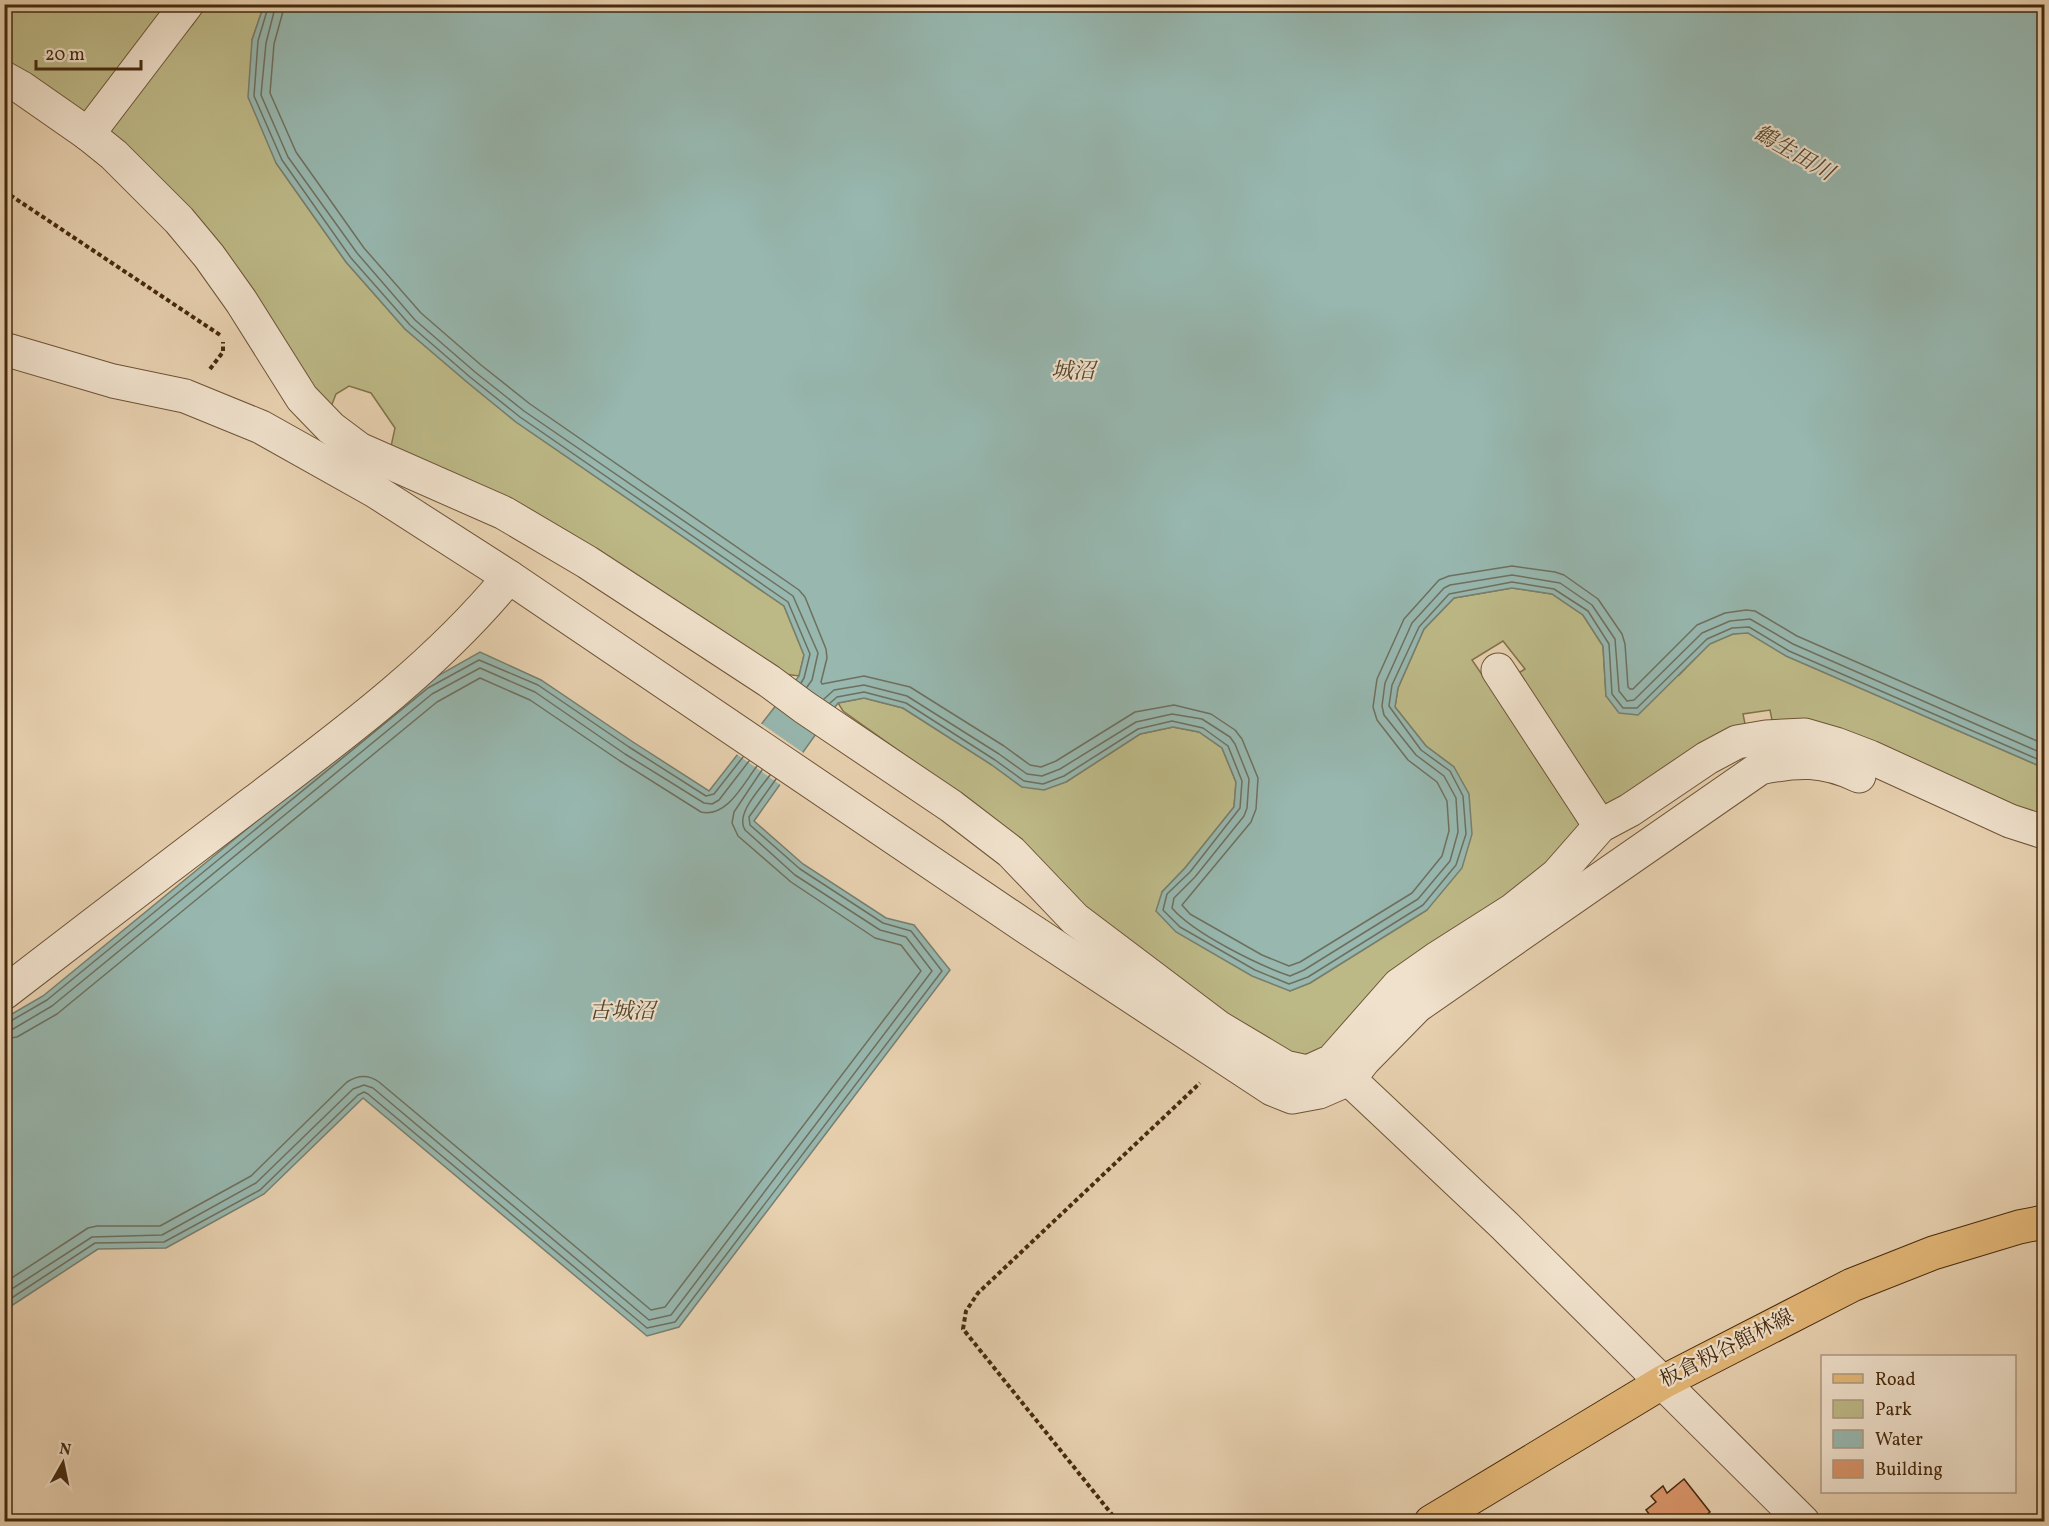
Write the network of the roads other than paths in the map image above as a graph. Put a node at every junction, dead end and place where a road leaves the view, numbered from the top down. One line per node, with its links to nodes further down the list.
1 (187, 4): 3 (street)
2 (4, 78): 3 (street)
3 (88, 134): 7 (street)
4 (4, 349): 5 (street)
5 (509, 577): 10 (street); 11 (street)
6 (1498, 670): 7 (street)
7 (1600, 826): 8 (street)
8 (2044, 832)
9 (2044, 854): 11 (street)
10 (4, 993)
11 (1349, 1079): 13 (street)
12 (2044, 1222): 13 (main road, 板倉籾谷館林線)
13 (1663, 1382): 14 (main road, 板倉籾谷館林線); 15 (street)
14 (1431, 1521)
15 (1803, 1521)

